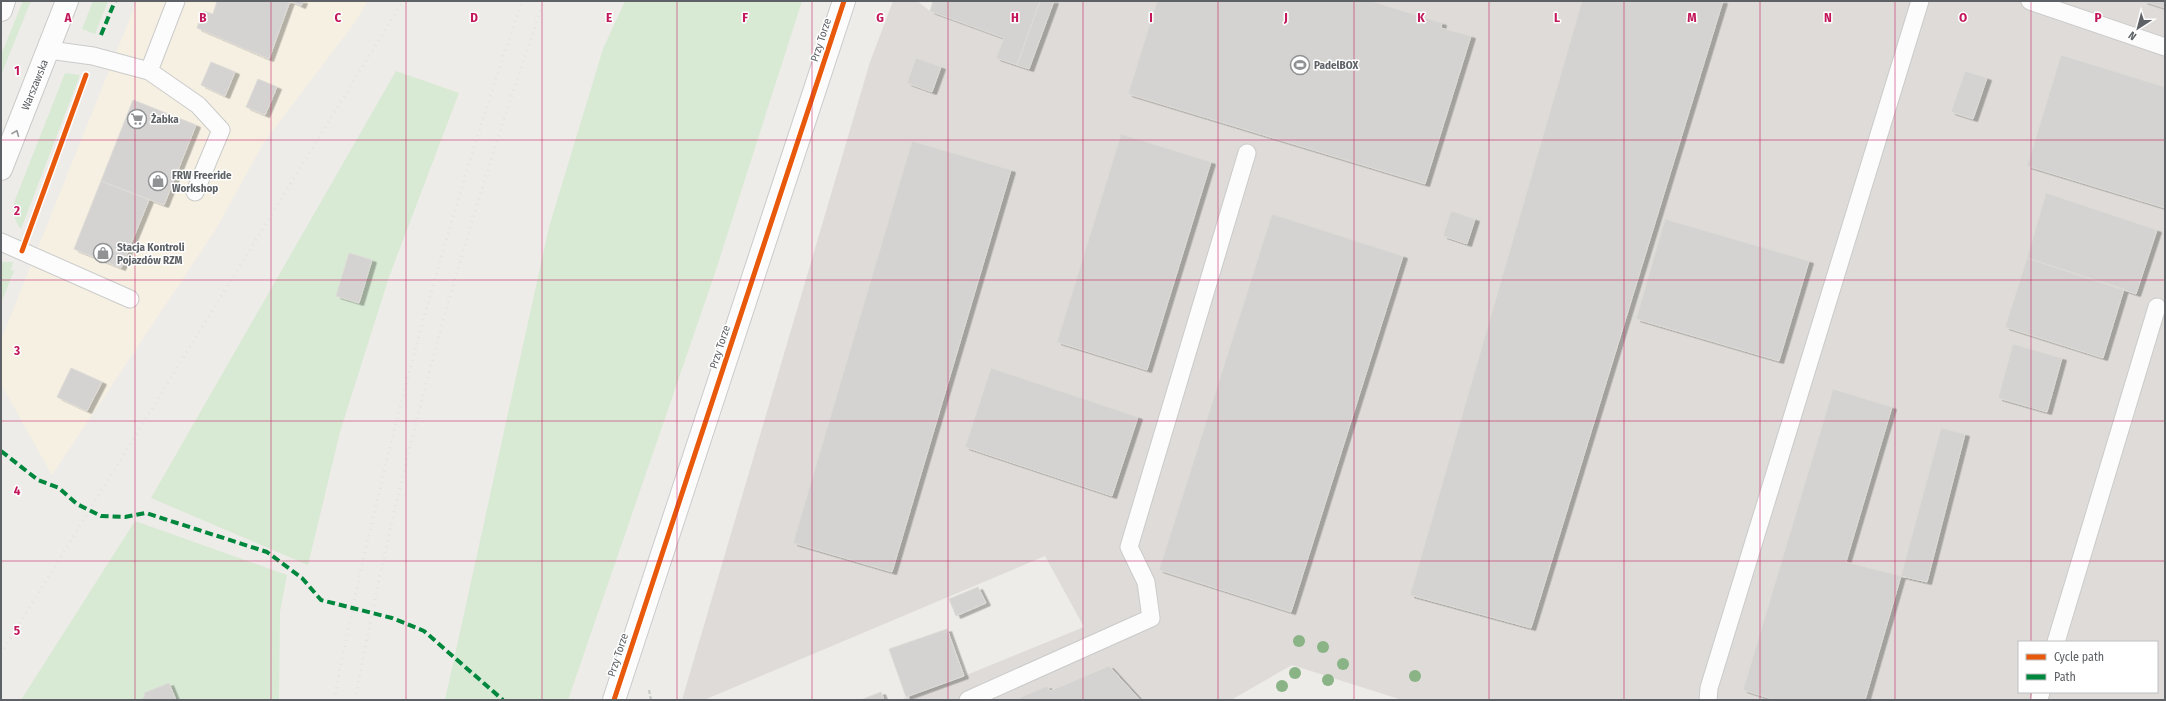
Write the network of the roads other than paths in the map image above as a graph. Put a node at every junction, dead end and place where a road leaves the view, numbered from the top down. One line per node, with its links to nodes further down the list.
1 (4, 1): 7 (street)
2 (67, 1): 9 (street, Warszawska)
3 (176, 1): 10 (lane)
4 (844, 1): 18 (street, Przy Torze)
5 (1920, 1): 20 (lane)
6 (2030, 1): 8 (lane)
7 (1, 10)
8 (2165, 46)
9 (49, 50): 10 (lane); 12 (street, Warszawska, one-way to 9)
10 (149, 71): 13 (lane)
11 (1247, 153): 19 (lane)
12 (1, 169)
13 (195, 192)
14 (1, 242): 15 (lane)
15 (130, 299)
16 (2157, 307): 17 (lane)
17 (2056, 641)
18 (614, 700)
19 (968, 700)
20 (1708, 700)

